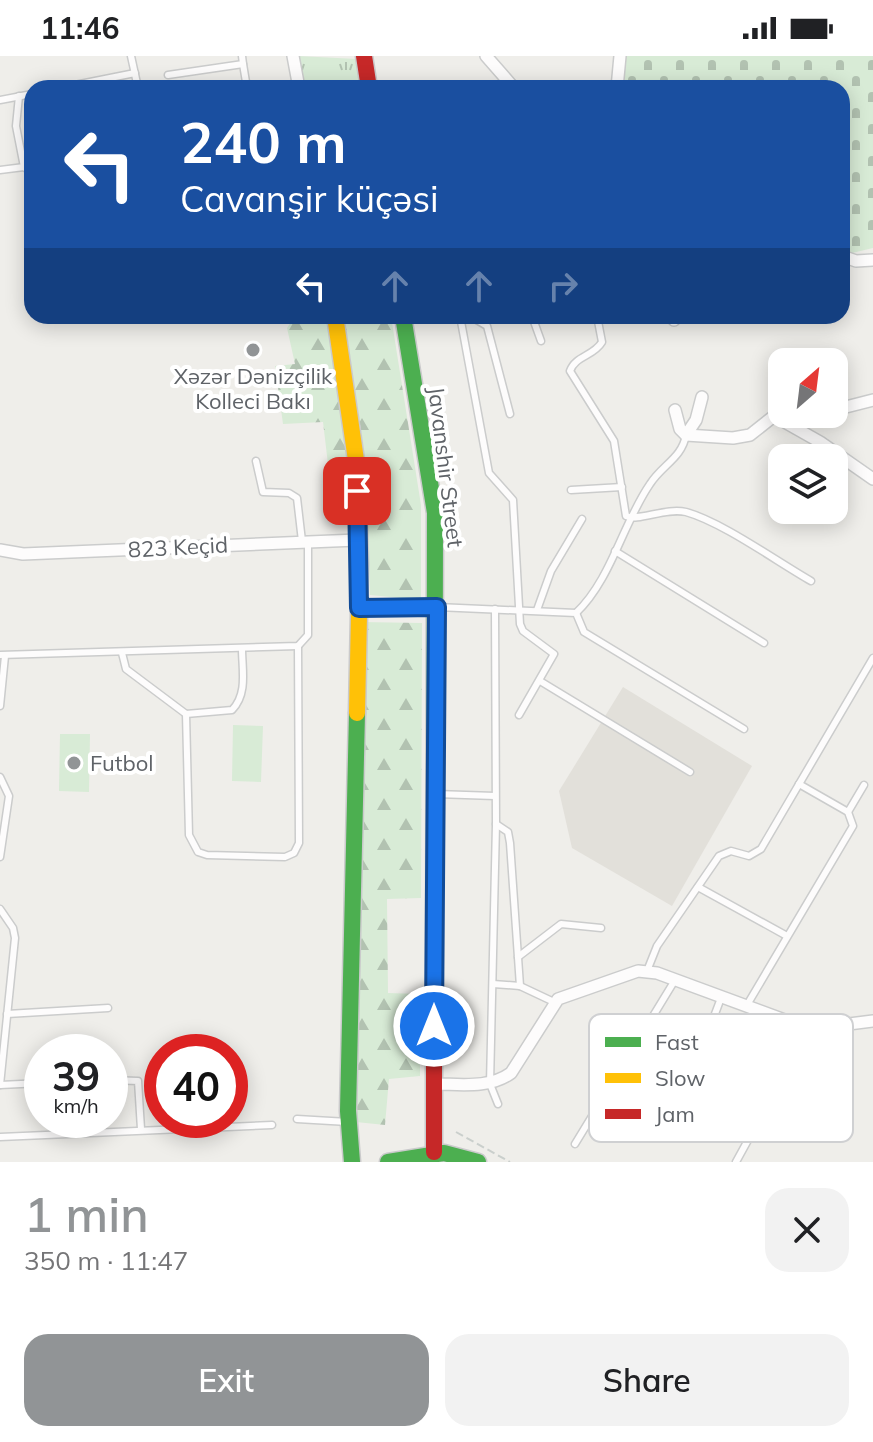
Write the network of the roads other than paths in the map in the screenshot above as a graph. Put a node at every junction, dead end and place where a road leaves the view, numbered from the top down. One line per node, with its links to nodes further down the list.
1 (131, 56): 7 (lane)
2 (293, 56): 12 (street)
3 (364, 56): 13 (street)
4 (486, 56): 14 (street)
5 (620, 56): 15 (street)
6 (243, 60): 8 (lane); 11 (lane)
7 (135, 73): 9 (lane); 10 (lane)
8 (168, 75)
9 (100, 80)
10 (136, 80)
11 (246, 80)
12 (298, 80)
13 (368, 80)
14 (507, 80)
15 (618, 80)
16 (24, 95): 17 (lane)
17 (19, 96): 18 (lane); 19 (lane)
18 (0, 100)
19 (24, 167): 20 (lane)
20 (0, 170)
21 (850, 259): 22 (street)
22 (873, 260)
23 (336, 324): 44 (street)
24 (404, 324): 49 (street, Javanshir Street)
25 (461, 324): 52 (lane)
26 (484, 324): 34 (lane)
27 (535, 324): 29 (lane)
28 (599, 324): 40 (lane)
29 (541, 341)
30 (702, 397): 37 (street)
31 (873, 400): 32 (street)
32 (848, 406)
33 (675, 410): 37 (street)
34 (510, 414)
35 (768, 421): 37 (street)
36 (800, 428): 39 (street)
37 (686, 435): 43 (lane)
38 (256, 461): 45 (lane)
39 (873, 479)
40 (622, 487): 41 (lane); 43 (lane)
41 (571, 490)
42 (582, 519): 53 (lane)
43 (630, 519): 47 (lane); 48 (lane)
44 (357, 540): 45 (street, 823 Keçid); 50 (street)
45 (305, 541): 46 (street, 823 Keçid); 56 (lane)
46 (0, 550)
47 (615, 551): 54 (lane); 55 (lane)
48 (811, 581)
49 (437, 607): 50 (street); 51 (lane); 70 (street, Javanshir Street)
50 (359, 608): 102 (street)
51 (495, 609): 52 (lane); 71 (lane)
52 (519, 609): 53 (lane); 61 (lane)
53 (537, 610): 54 (lane)
54 (576, 613): 65 (lane)
55 (764, 643)
56 (298, 646): 57 (lane); 63 (lane)
57 (242, 649): 58 (lane); 63 (lane)
58 (122, 653): 59 (lane); 63 (lane)
59 (3, 656): 62 (lane)
60 (873, 658): 68 (lane)
61 (540, 681): 64 (lane); 66 (lane)
62 (0, 706)
63 (186, 714)
64 (519, 715)
65 (744, 729)
66 (690, 772)
67 (0, 777): 74 (lane)
68 (799, 784): 72 (lane); 75 (lane)
69 (864, 785): 72 (lane)
70 (436, 794): 71 (lane); 96 (street, Javanshir Street)
71 (495, 796): 73 (lane)
72 (848, 812): 78 (lane)
73 (496, 824): 79 (lane); 82 (lane)
74 (0, 857)
75 (698, 887): 78 (lane); 80 (lane)
76 (0, 909): 88 (lane)
77 (601, 928): 79 (lane)
78 (787, 936): 86 (lane)
79 (518, 957): 83 (lane)
80 (647, 971): 81 (street); 85 (street)
81 (675, 980): 84 (street); 89 (lane)
82 (493, 984): 83 (lane); 97 (lane)
83 (520, 986): 85 (lane)
84 (721, 998): 86 (street); 90 (lane)
85 (554, 1002): 97 (street)
86 (745, 1007): 91 (street)
87 (108, 1008): 88 (lane)
88 (7, 1014): 98 (lane)
89 (654, 1014)
90 (715, 1014)
91 (765, 1014)
92 (873, 1021): 93 (street)
93 (853, 1024)
94 (128, 1081): 104 (lane)
95 (24, 1084): 98 (lane)
96 (434, 1084): 97 (street); 108 (street, Javanshir Street)
97 (490, 1084): 99 (lane)
98 (0, 1085)
99 (498, 1104)
100 (297, 1119): 102 (lane)
101 (589, 1121): 107 (lane)
102 (348, 1122): 109 (street)
103 (272, 1125): 104 (lane)
104 (141, 1129): 105 (lane)
105 (0, 1137)
106 (747, 1142): 112 (lane)
107 (575, 1144)
108 (434, 1152): 110 (street); 111 (street)
109 (352, 1162)
110 (388, 1162)
111 (478, 1162)
112 (736, 1162)

